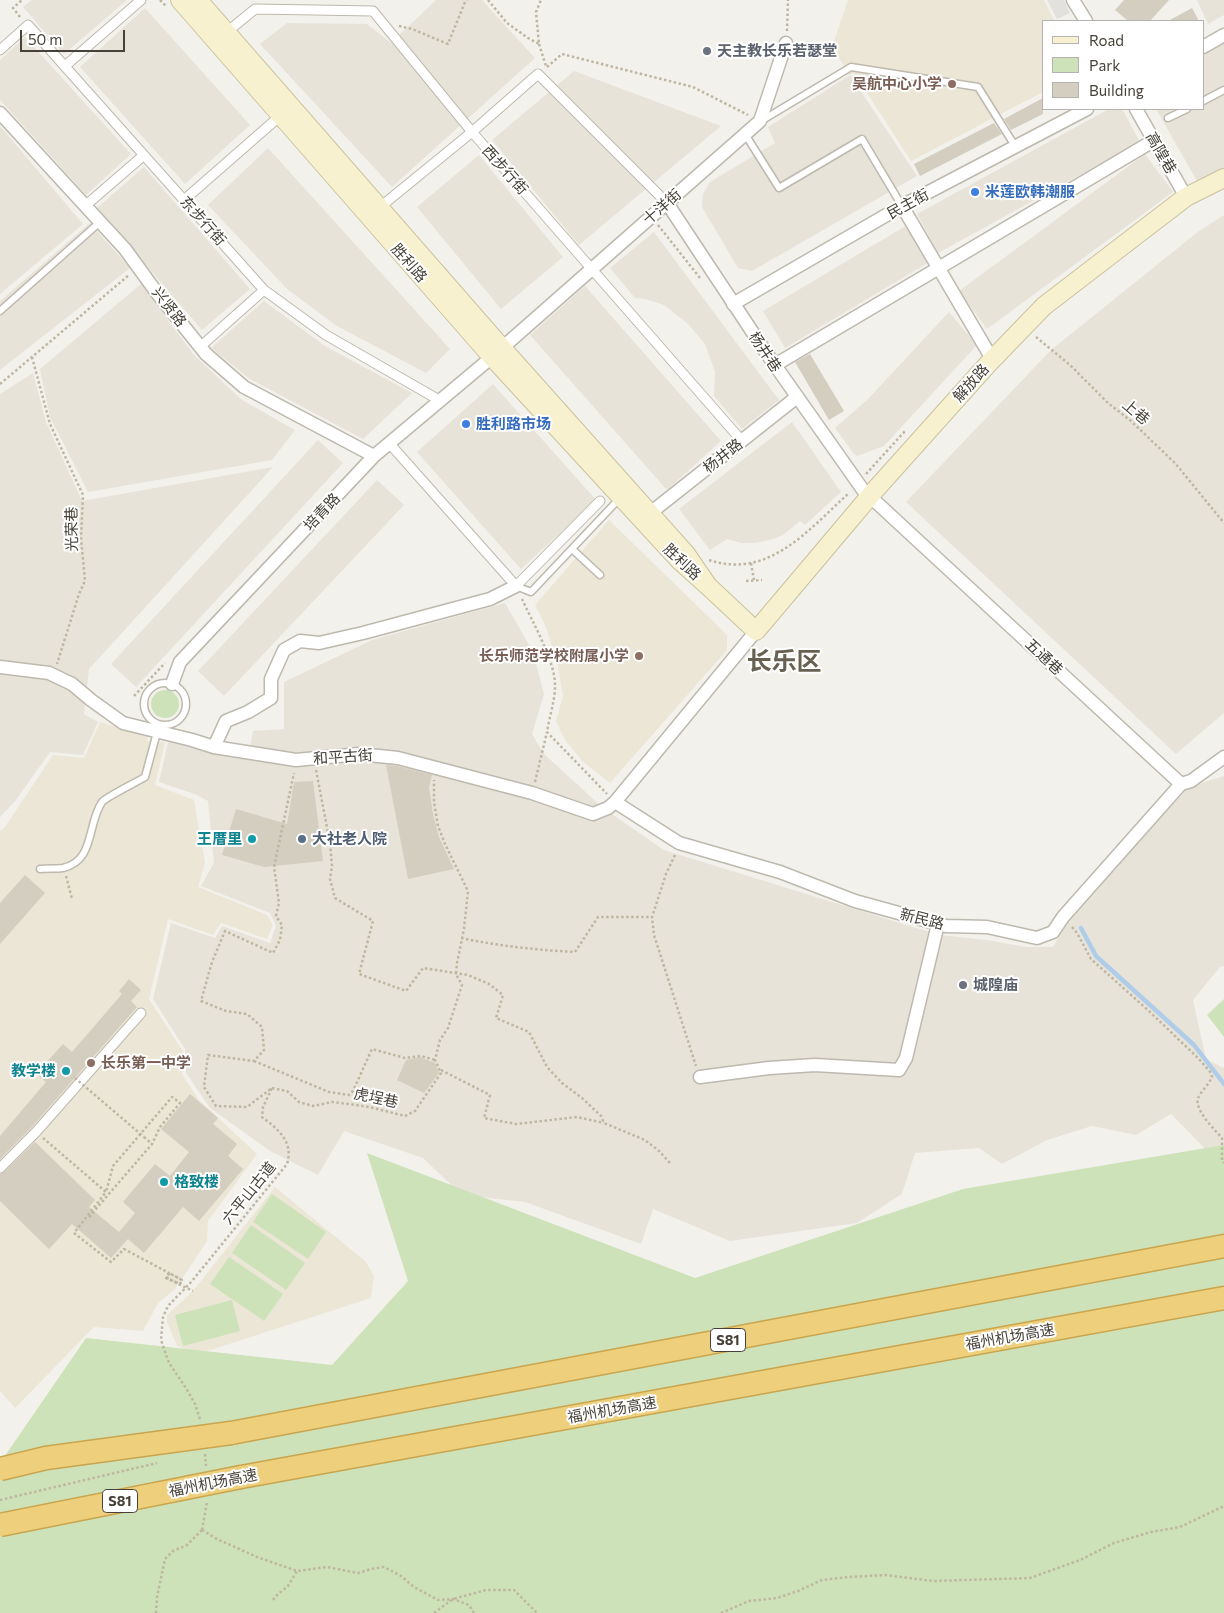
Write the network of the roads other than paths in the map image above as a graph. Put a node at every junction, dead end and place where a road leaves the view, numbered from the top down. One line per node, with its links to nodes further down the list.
1 (141, 0): 11 (street)
2 (198, 0): 6 (main road, 胜利路)
3 (1073, 0): 5 (street)
4 (173, 4): 18 (main road, 胜利路)
5 (1085, 20)
6 (227, 32): 21 (street, 西步行街); 32 (main road, 胜利路)
7 (1224, 35): 9 (street)
8 (786, 43): 20 (street)
9 (1204, 46)
10 (0, 50): 11 (street, 东步行街)
11 (64, 66): 25 (street, 东步行街)
12 (1224, 90): 13 (lane)
13 (1204, 100)
14 (1084, 110): 24 (street, 民主街)
15 (1137, 110): 23 (street, 高隍巷)
16 (1185, 110): 19 (lane)
17 (0, 113): 30 (street, 兴贤路)
18 (280, 116): 28 (street); 41 (main road, 胜利路)
19 (1168, 118)
20 (760, 121): 22 (street, 十洋街); 24 (lane)
21 (472, 132): 29 (street); 32 (street); 34 (street, 西步行街)
22 (745, 134): 29 (street, 十洋街); 31 (lane)
23 (1153, 141): 27 (street, 高隍巷); 35 (street)
24 (1015, 146): 31 (street, 民主街)
25 (144, 155): 28 (street, 东步行街); 30 (street)
26 (1224, 178): 27 (main road, 解放路)
27 (1186, 197): 48 (main road, 解放路)
28 (184, 200): 36 (street, 东步行街)
29 (667, 203): 34 (street, 十洋街); 37 (street, 杨井巷)
30 (85, 206): 33 (street, 兴贤路)
31 (902, 206): 35 (street); 37 (street, 民主街)
32 (379, 208): 41 (main road, 胜利路)
33 (100, 222): 38 (lane); 39 (street, 兴贤路)
34 (592, 268): 41 (street, 十洋街); 45 (street, 西步行街)
35 (938, 268): 40 (street); 42 (street)
36 (264, 290): 39 (street); 44 (street, 东步行街)
37 (733, 304): 42 (street, 杨井巷)
38 (0, 310)
39 (200, 347): 47 (street, 兴贤路)
40 (988, 352)
41 (497, 353): 44 (street, 培青路); 49 (main road, 胜利路); 51 (main road, 胜利路)
42 (775, 365): 43 (street, 杨井巷)
43 (797, 397): 45 (street, 杨井路); 48 (street, 杨井巷)
44 (440, 400): 46 (street, 培青路)
45 (742, 441): 51 (street, 杨井路)
46 (389, 443): 47 (street, 培青路); 54 (street)
47 (374, 456): 58 (street, 培青路)
48 (869, 496): 56 (main road, 解放路); 62 (street, 五通巷)
49 (620, 498): 52 (lane); 55 (main road, 胜利路)
50 (600, 500): 54 (street)
51 (649, 514): 55 (main road, 胜利路)
52 (572, 548): 53 (lane); 54 (lane)
53 (600, 575)
54 (516, 586): 60 (street)
55 (708, 586): 56 (main road)
56 (756, 630): 63 (street)
57 (0, 667): 59 (street, 和平古街)
58 (172, 684): 59 (lane); 59 (lane)
59 (158, 728): 60 (street, 和平古街); 64 (lane)
60 (214, 747): 63 (street, 和平古街)
61 (1224, 757): 62 (street)
62 (1181, 784): 65 (street, 新民路)
63 (615, 802): 65 (street, 新民路)
64 (40, 869)
65 (938, 924): 67 (street)
66 (141, 1013): 68 (street)
67 (700, 1077)
68 (0, 1168)
69 (1224, 1246): 71 (highway, S81, bridge)
70 (1224, 1298): 72 (highway, 福州机场高速 / S81, bridge)
71 (0, 1469)
72 (0, 1525)

